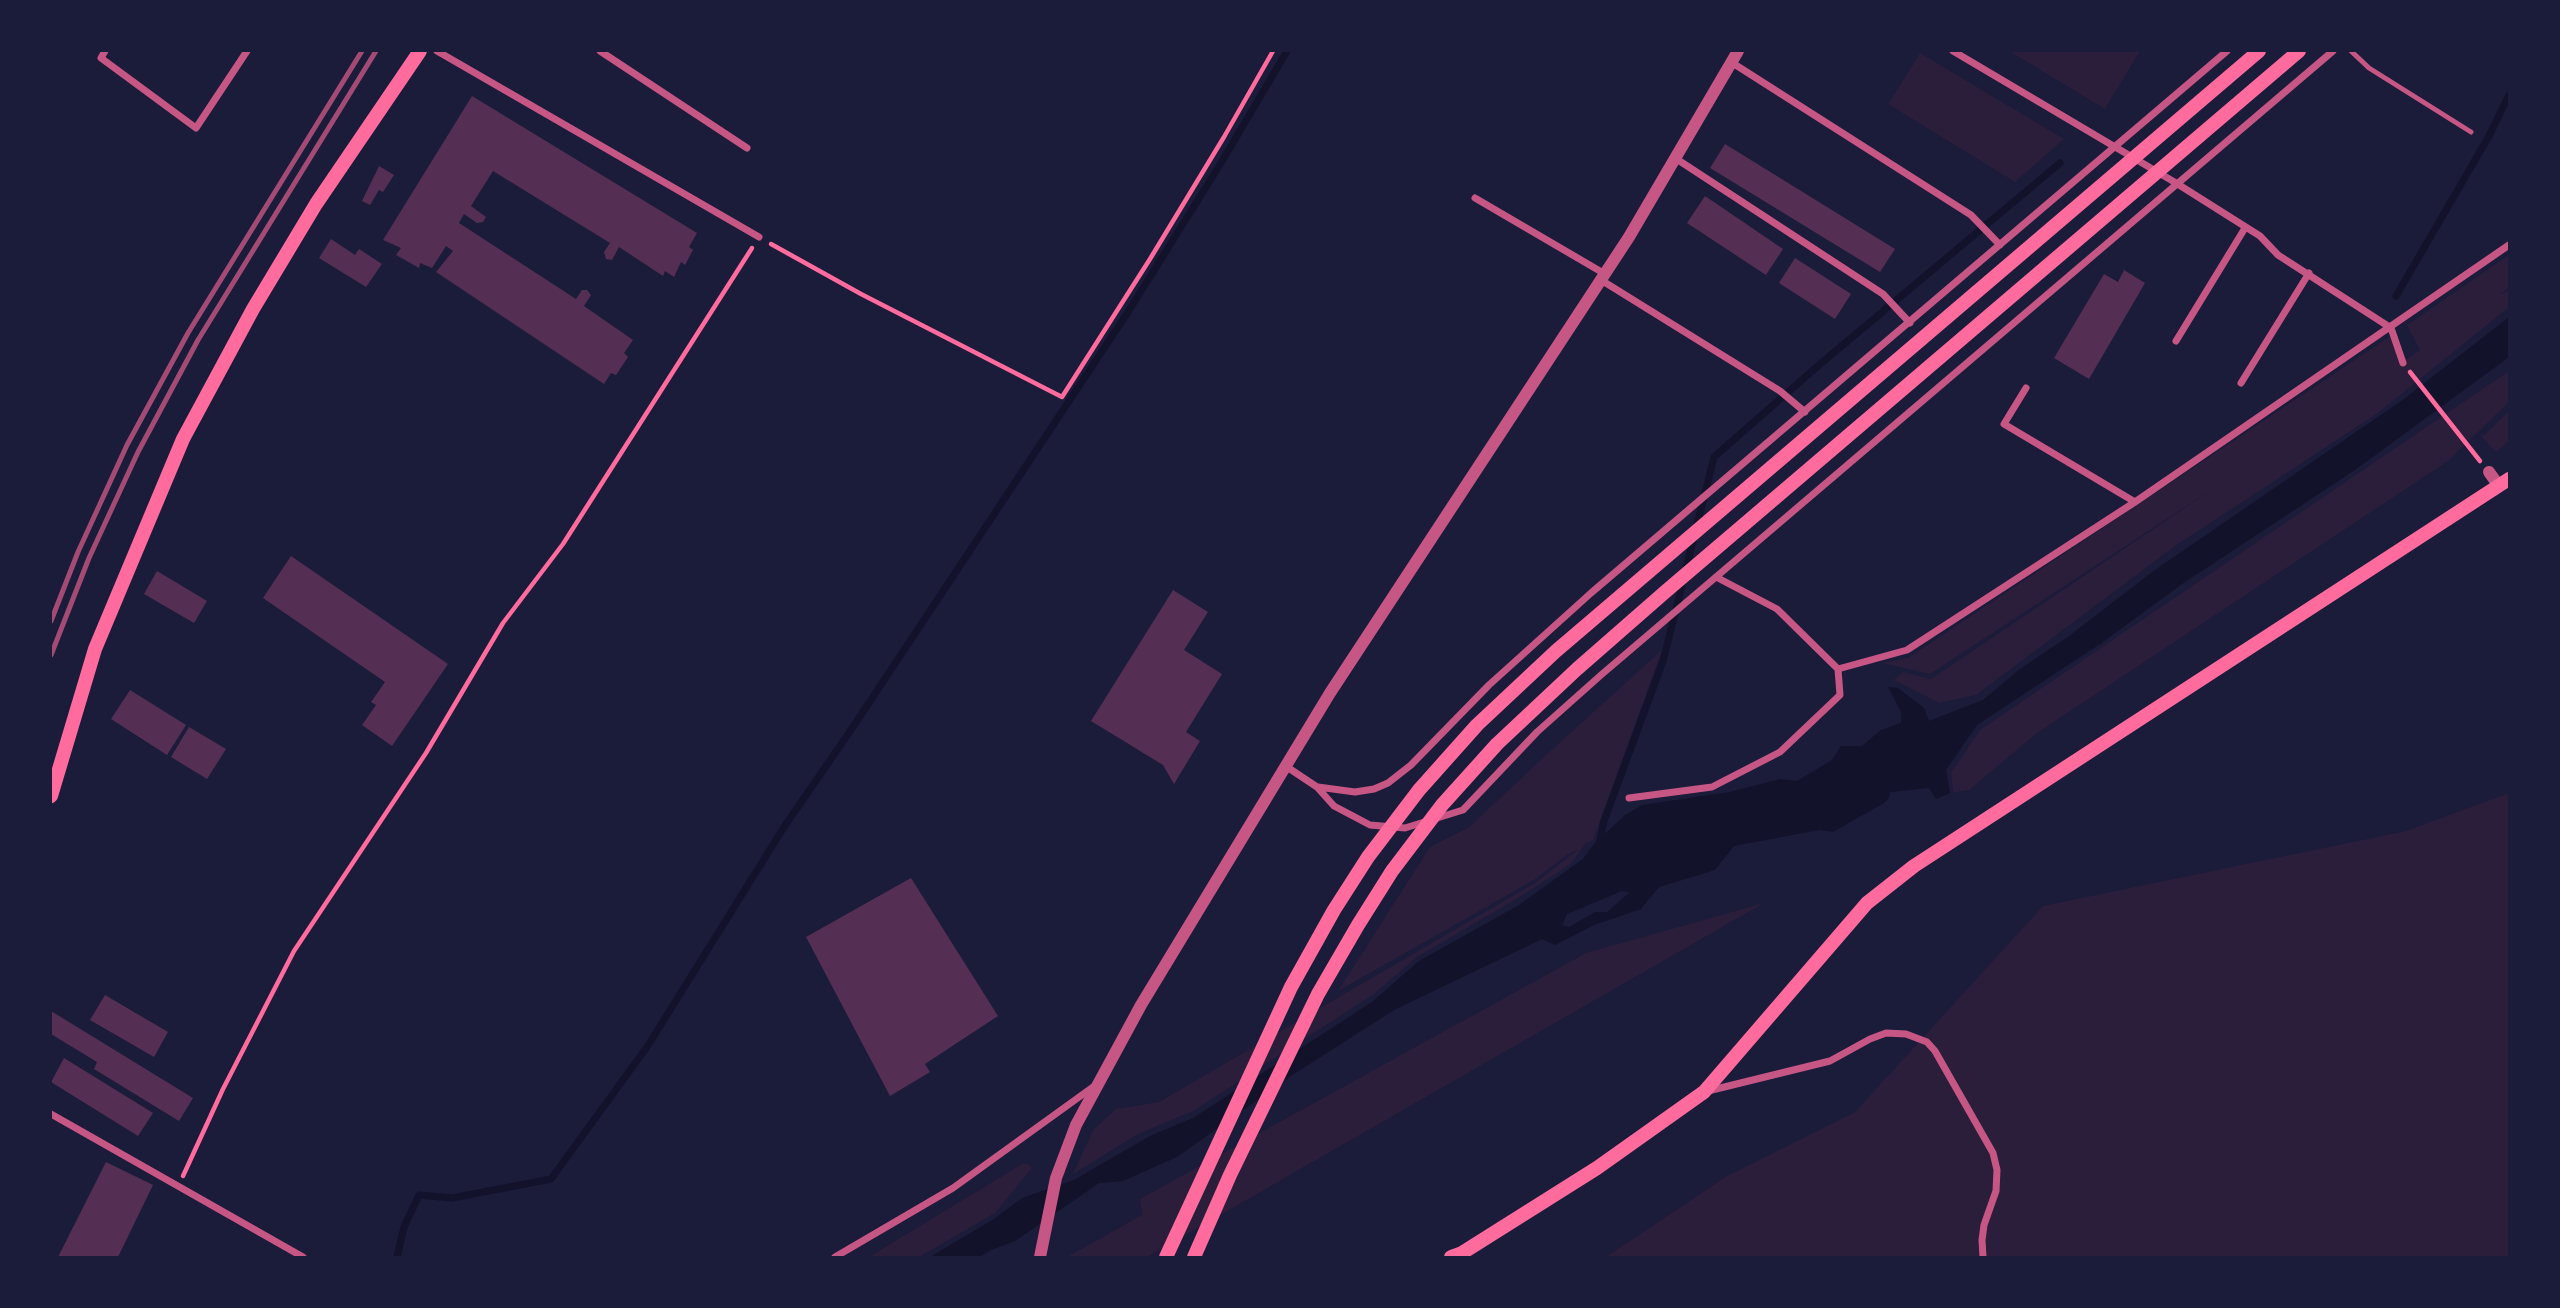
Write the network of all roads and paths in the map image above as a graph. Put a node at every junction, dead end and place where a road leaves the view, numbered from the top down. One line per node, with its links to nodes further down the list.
1 (105, 51): 2 (street)
2 (247, 51)
3 (419, 51): 40 (main road)
4 (437, 51): 21 (street)
5 (600, 51): 16 (street)
6 (1273, 51): 21 (path)
7 (1953, 51): 15 (street)
8 (2227, 51): 15 (street)
9 (2259, 51): 49 (main road)
10 (2299, 51): 50 (main road)
11 (2333, 51): 18 (street)
12 (2351, 51): 14 (lane)
13 (1734, 57): 17 (street); 22 (street)
14 (2471, 132)
15 (2116, 147): 18 (street); 22 (street)
16 (747, 148)
17 (1675, 158): 25 (street); 26 (street)
18 (2176, 183): 20 (street); 36 (street)
19 (1475, 198): 25 (street)
20 (2245, 228): 24 (street); 28 (street)
21 (759, 237): 45 (path)
22 (2000, 245): 26 (street)
23 (2509, 245): 27 (street)
24 (2309, 273): 27 (street); 30 (street)
25 (1603, 277): 32 (street); 38 (street)
26 (1910, 324): 32 (street)
27 (2391, 328): 29 (street); 35 (street)
28 (2176, 341)
29 (2403, 363): 33 (path)
30 (2241, 383)
31 (2026, 388): 35 (street)
32 (1805, 412): 39 (street)
33 (2489, 472): 34 (street)
34 (2504, 482): 43 (main road)
35 (2135, 502): 37 (street)
36 (1716, 577): 37 (street); 39 (street)
37 (1838, 669): 41 (street)
38 (1287, 767): 39 (street); 42 (street)
39 (1317, 787)
40 (51, 796)
41 (1629, 798)
42 (1097, 1084): 47 (street); 48 (street)
43 (1704, 1092): 51 (main road); 52 (street)
44 (51, 1114): 45 (street)
45 (179, 1186): 46 (street)
46 (303, 1257)
47 (835, 1257)
48 (1040, 1257)
49 (1166, 1257)
50 (1194, 1257)
51 (1451, 1257)
52 (1983, 1257)

